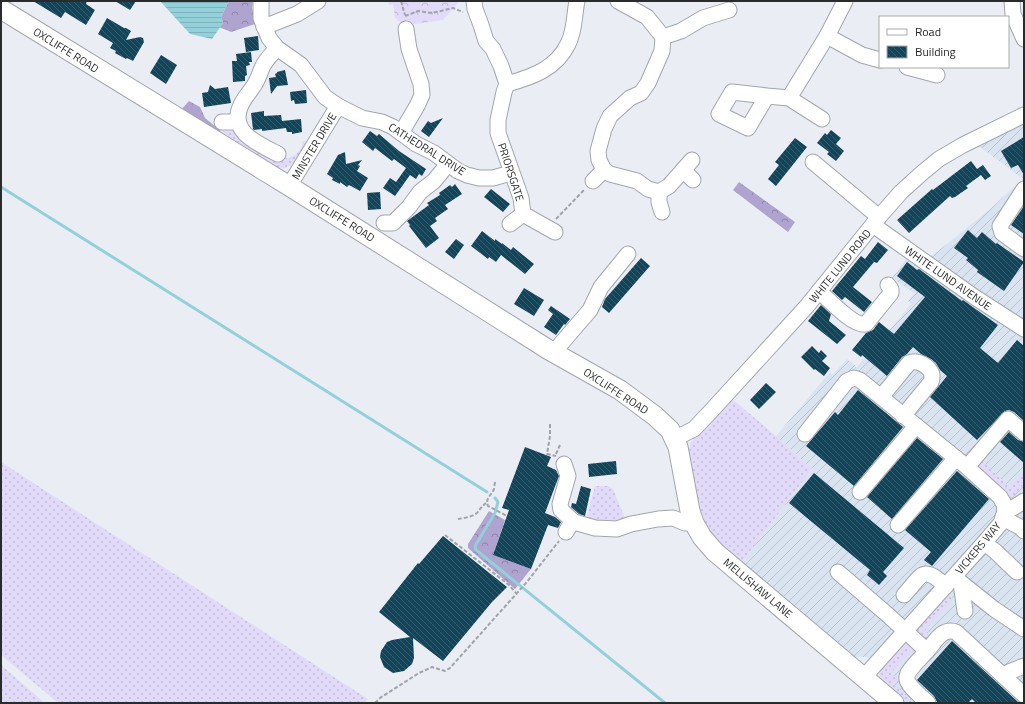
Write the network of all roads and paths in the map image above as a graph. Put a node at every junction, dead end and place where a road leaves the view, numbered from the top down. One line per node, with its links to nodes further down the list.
1 (261, 1): 12 (street, CATHEDRAL DRIVE)
2 (318, 1): 12 (street)
3 (401, 1): 11 (path)
4 (577, 1): 20 (street)
5 (618, 1): 14 (street)
6 (845, 1): 13 (street)
7 (1012, 1): 15 (street)
8 (471, 7): 11 (path); 20 (street)
9 (732, 8): 14 (street)
10 (1, 9): 36 (main road, OXCLIFFE ROAD)
11 (405, 22): 28 (street)
12 (264, 27): 16 (street, CATHEDRAL DRIVE)
13 (827, 36): 17 (street); 22 (street)
14 (663, 37): 32 (street)
15 (1024, 39)
16 (277, 48): 23 (street, CATHEDRAL DRIVE); 27 (street)
17 (879, 60)
18 (911, 68): 19 (street)
19 (937, 75)
20 (507, 84): 34 (street, PRIORSGATE)
21 (767, 96): 22 (street)
22 (789, 98): 25 (street)
23 (338, 106): 28 (street, CATHEDRAL DRIVE); 36 (street, MINSTER DRIVE)
24 (1024, 115): 39 (street, WHITE LUND ROAD)
25 (822, 119)
26 (222, 122): 27 (street)
27 (238, 122): 29 (street)
28 (401, 133): 31 (street, CATHEDRAL DRIVE)
29 (274, 149)
30 (811, 161): 39 (street, WHITE LUND AVENUE)
31 (448, 164): 34 (street, CATHEDRAL DRIVE); 41 (street)
32 (604, 170): 33 (street); 35 (street)
33 (689, 170)
34 (512, 173): 38 (street, PRIORSGATE)
35 (593, 181): 42 (path)
36 (290, 186): 48 (main road, OXCLIFFE ROAD)
37 (1024, 188): 43 (street)
38 (523, 214): 40 (street, PRIORSGATE); 42 (street, PRIORSGATE)
39 (876, 221): 46 (street, WHITE LUND ROAD); 47 (street, WHITE LUND AVENUE)
40 (510, 224)
41 (391, 226)
42 (552, 227)
43 (1024, 249)
44 (628, 254): 48 (street)
45 (888, 285): 46 (street)
46 (819, 291): 55 (street, WHITE LUND ROAD)
47 (1024, 329)
48 (553, 352): 55 (main road, OXCLIFFE ROAD)
49 (881, 397): 50 (street, VICKERS WAY); 50 (street); 54 (street, VICKERS WAY)
50 (903, 416): 52 (street, VICKERS WAY)
51 (550, 424): 57 (path)
52 (916, 426): 58 (street, VICKERS WAY); 61 (street)
53 (1024, 433): 58 (street)
54 (804, 434)
55 (674, 439): 67 (main road, MELLISHAW LANE)
56 (560, 445): 59 (path)
57 (547, 454)
58 (955, 454): 64 (street, VICKERS WAY); 68 (street)
59 (560, 460): 69 (street)
60 (496, 482): 63 (path)
61 (860, 492)
62 (1024, 502): 64 (street)
63 (486, 503): 65 (path); 66 (path)
64 (1004, 514): 70 (street); 72 (street, VICKERS WAY)
65 (507, 516)
66 (458, 519)
67 (694, 523): 69 (street); 84 (main road, MELLISHAW LANE)
68 (898, 525)
69 (570, 527): 76 (path)
70 (1024, 531)
71 (445, 535): 76 (path)
72 (984, 543): 74 (street); 75 (street, VICKERS WAY)
73 (838, 572): 80 (street)
74 (1017, 572)
75 (954, 582): 77 (street); 78 (street); 79 (street); 80 (street, VICKERS WAY)
76 (518, 593): 86 (path)
77 (904, 595)
78 (965, 611)
79 (1024, 629)
80 (906, 631): 81 (street); 84 (street, VICKERS WAY)
81 (927, 651): 83 (street); 88 (street)
82 (1024, 666): 83 (street)
83 (1005, 676): 85 (street)
84 (864, 677): 87 (main road, MELLISHAW LANE)
85 (1024, 695)
86 (375, 703)
87 (894, 703)
88 (928, 703)

